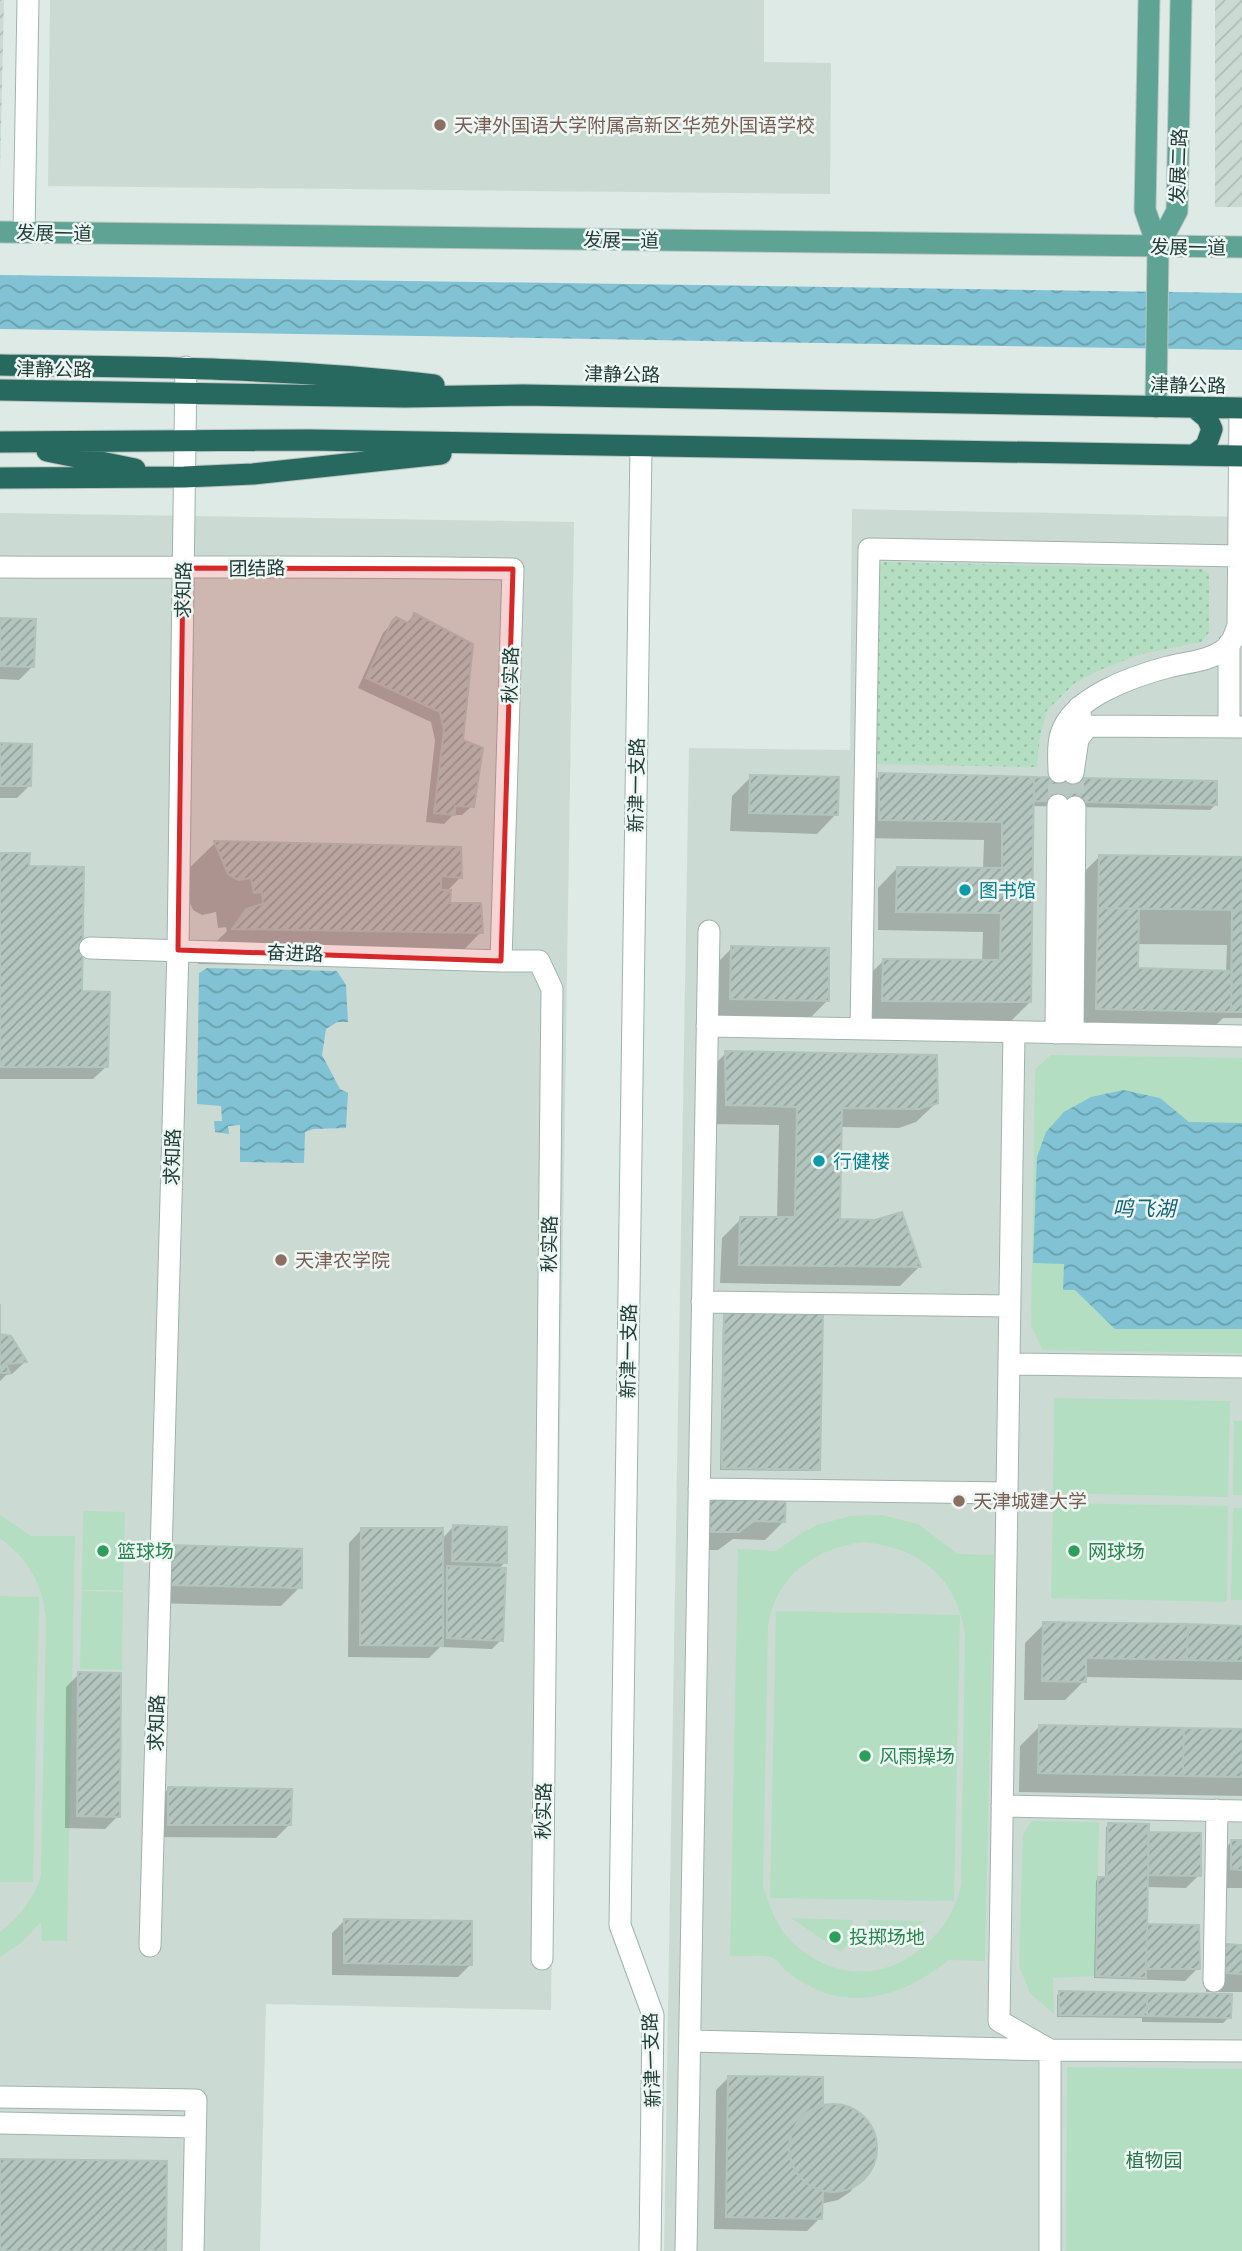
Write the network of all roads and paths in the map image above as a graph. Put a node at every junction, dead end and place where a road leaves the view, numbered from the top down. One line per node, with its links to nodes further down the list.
1 (28, 0): 5 (street)
2 (1149, 0): 6 (main road, 发展二路)
3 (1181, 0): 6 (main road, 发展二路)
4 (0, 232): 5 (main road, 发展一道)
5 (24, 232): 6 (main road, 发展一道)
6 (1158, 247): 7 (main road, 发展一道); 13 (main road)
7 (1242, 247)
8 (0, 365): 9 (highway)
9 (186, 367): 11 (street, 求知路); 12 (highway)
10 (0, 390): 11 (highway, 津静公路)
11 (185, 394): 12 (highway, 津静公路); 17 (street, 求知路)
12 (523, 395): 13 (highway, 津静公路)
13 (1156, 408): 14 (highway, 津静公路)
14 (1195, 408): 15 (highway, 津静公路); 20 (highway)
15 (1241, 408): 21 (street)
16 (0, 442): 17 (highway); 22 (highway)
17 (185, 442): 18 (highway); 22 (street, 求知路)
18 (523, 445): 19 (highway); 22 (highway)
19 (641, 446): 20 (highway); 61 (street, 新津一支路)
20 (1194, 455): 21 (highway)
21 (1240, 456): 24 (street)
22 (184, 477): 23 (highway); 26 (street, 求知路)
23 (0, 478)
24 (1239, 555): 28 (street); 38 (street)
25 (0, 567): 26 (street, 团结路)
26 (183, 568): 27 (street, 团结路); 35 (street, 求知路)
27 (513, 569): 36 (street, 秋实路)
28 (1229, 644): 29 (street); 30 (street)
29 (1083, 717): 30 (street); 31 (street)
30 (1236, 727)
31 (1066, 773)
32 (1067, 806): 40 (street)
33 (709, 931): 37 (street)
34 (90, 948): 35 (street, 奋进路)
35 (178, 950): 36 (street, 奋进路); 51 (street, 求知路)
36 (501, 961): 52 (street, 秋实路)
37 (707, 1026): 38 (street); 42 (street)
38 (861, 1029): 39 (street)
39 (1014, 1032): 40 (street); 43 (street)
40 (1064, 1033): 41 (street)
41 (1242, 1036)
42 (702, 1302): 43 (street); 46 (street)
43 (1010, 1306): 44 (street)
44 (1009, 1364): 45 (street); 47 (street)
45 (1242, 1367)
46 (699, 1489): 47 (street); 54 (street)
47 (1007, 1493): 48 (street)
48 (1002, 1806): 49 (street); 55 (street)
49 (1217, 1810): 50 (street); 53 (street)
50 (1242, 1811)
51 (149, 1946)
52 (542, 1959)
53 (1214, 1982)
54 (690, 2041): 55 (street); 62 (street)
55 (1050, 2050): 56 (street); 63 (street)
56 (1242, 2051)
57 (0, 2097): 59 (street)
58 (0, 2123): 59 (street)
59 (195, 2127): 60 (street)
60 (193, 2251)
61 (650, 2251)
62 (686, 2251)
63 (1050, 2251)

